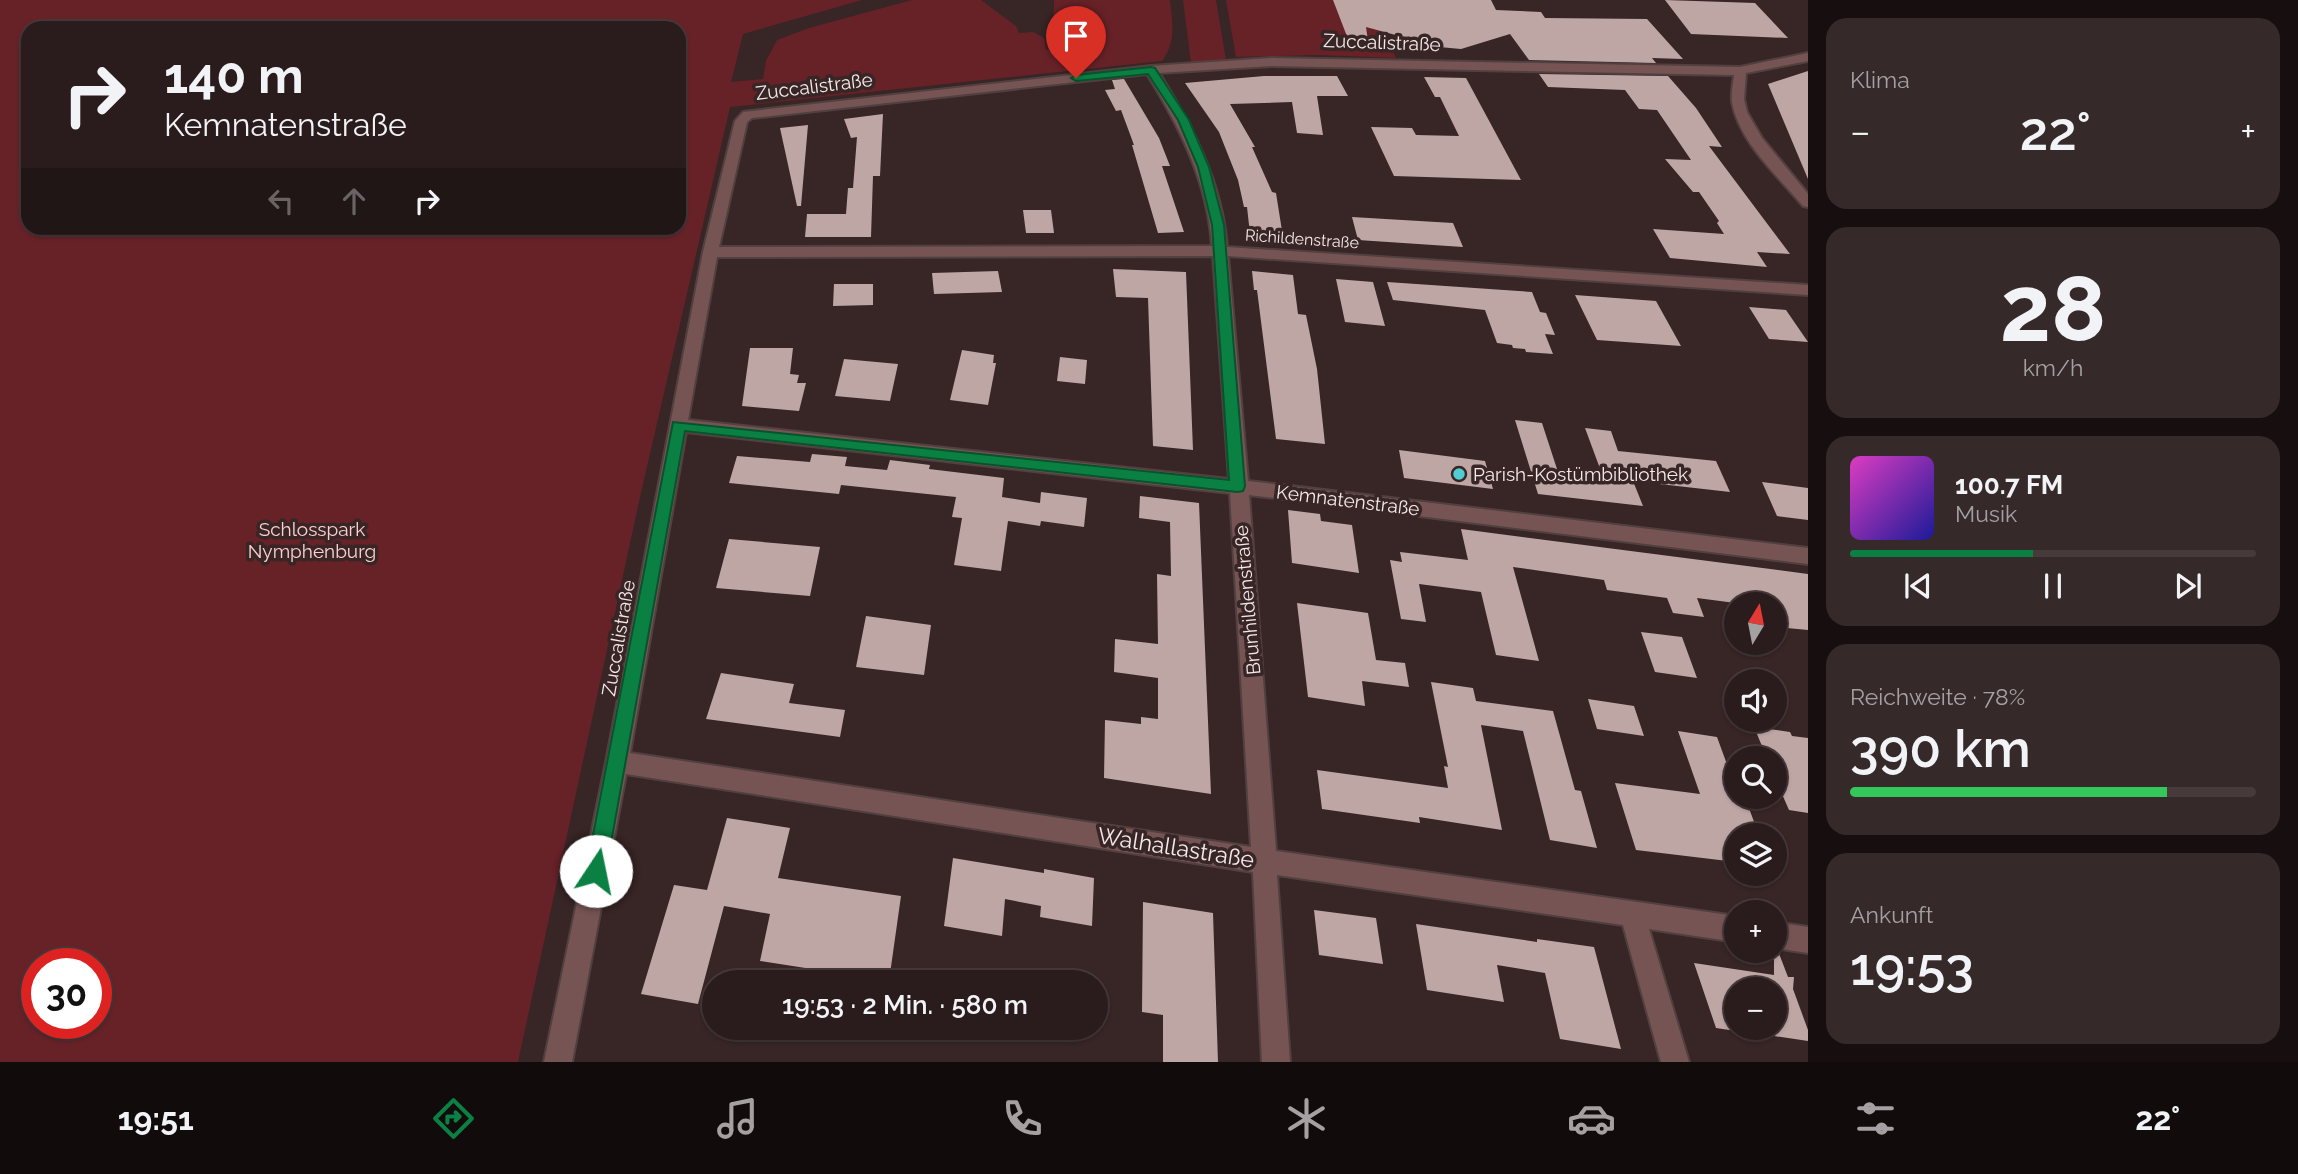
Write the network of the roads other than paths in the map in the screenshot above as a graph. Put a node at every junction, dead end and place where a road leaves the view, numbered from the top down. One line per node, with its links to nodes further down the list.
1 (1808, 57): 2 (street, Zuccalistraße)
2 (1791, 60): 4 (street); 5 (street, Zuccalistraße)
3 (1151, 70): 5 (street, Zuccalistraße); 7 (street, Brunhildenstraße); 8 (street, Zuccalistraße)
4 (1808, 70)
5 (1740, 71): 6 (street)
6 (1807, 200)
7 (1219, 251): 8 (street, Richildenstraße); 9 (street, Richildenstraße); 11 (street, Brunhildenstraße)
8 (710, 252): 10 (street, Zuccalistraße)
9 (1808, 290)
10 (678, 425): 11 (street, Kemnatenstraße); 13 (street, Zuccalistraße)
11 (1237, 486): 12 (street, Kemnatenstraße); 14 (street, Brunhildenstraße)
12 (1808, 556)
13 (617, 762): 14 (street, Walhallastraße); 19 (street, Zuccalistraße)
14 (1265, 861): 15 (street, Walhallastraße); 20 (street, Brunhildenstraße)
15 (1632, 913): 16 (street, Walhallastraße); 21 (street)
16 (1724, 927)
17 (1787, 936): 18 (street)
18 (1808, 940)
19 (558, 1062)
20 (1276, 1062)
21 (1675, 1062)

